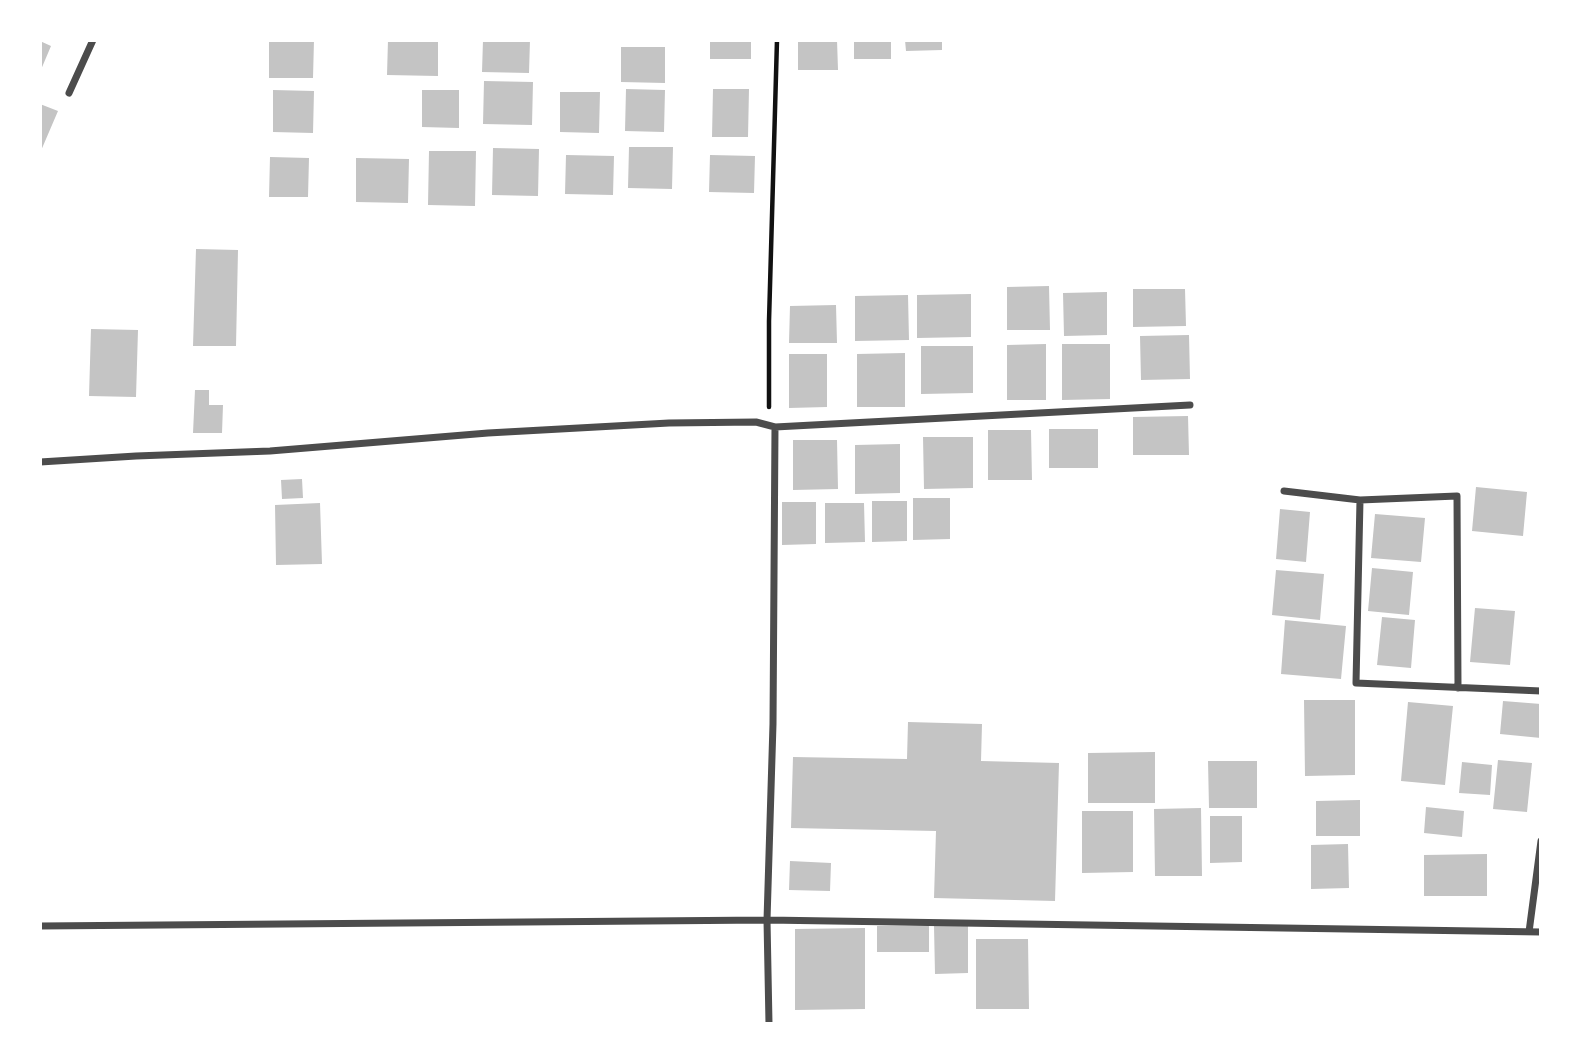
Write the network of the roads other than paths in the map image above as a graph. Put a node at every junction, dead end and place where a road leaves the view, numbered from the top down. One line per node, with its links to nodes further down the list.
1 (93, 40): 2 (street)
2 (69, 93)
3 (1190, 405): 4 (street)
4 (775, 427): 5 (street); 11 (street)
5 (40, 462)
6 (1284, 491): 7 (street)
7 (1360, 500): 8 (street); 8 (street)
8 (1458, 688): 9 (street)
9 (1541, 691)
10 (1541, 841): 13 (street)
11 (767, 920): 12 (street); 13 (street); 15 (street)
12 (40, 926)
13 (1529, 932): 14 (street)
14 (1541, 932)
15 (769, 1024)

